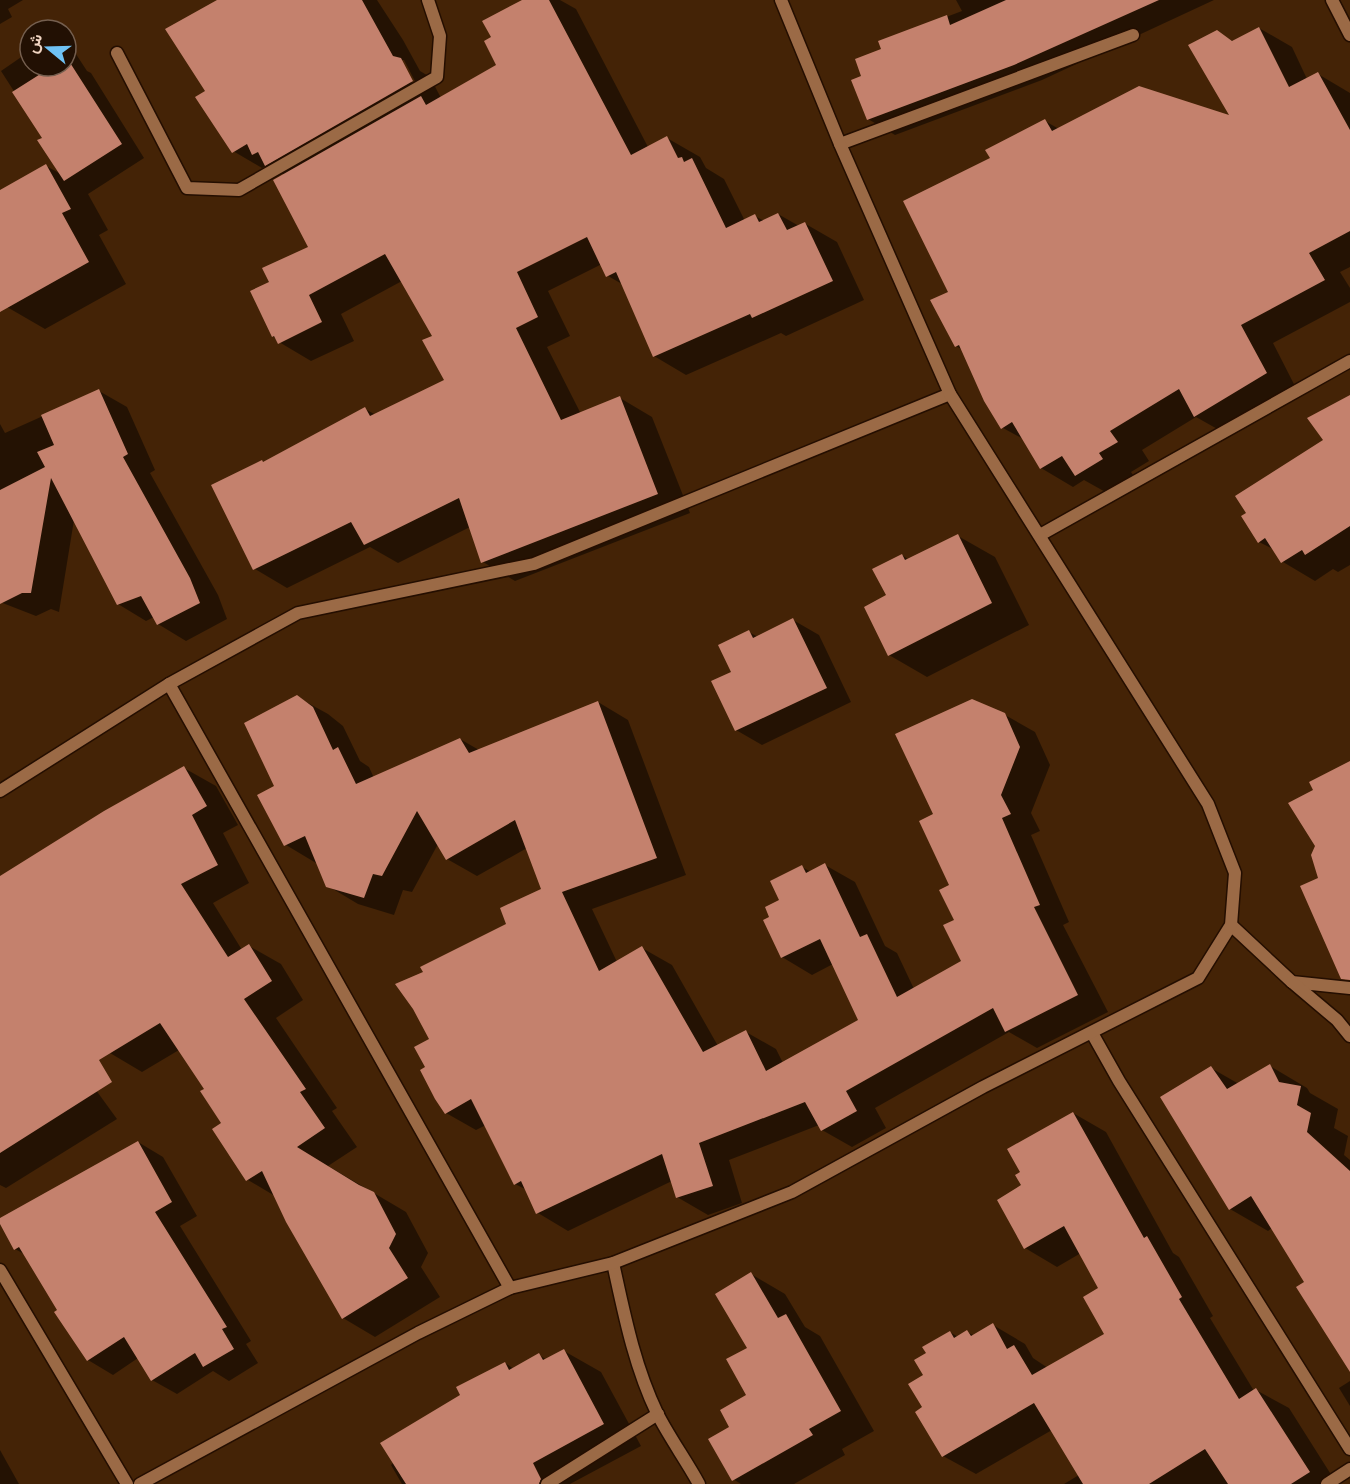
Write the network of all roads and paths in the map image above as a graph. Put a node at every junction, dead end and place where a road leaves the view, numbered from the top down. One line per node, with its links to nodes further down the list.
1 (428, 0): 6 (street)
2 (781, 0): 7 (street)
3 (1332, 0): 5 (street)
4 (1134, 34): 7 (street)
5 (1350, 35)
6 (117, 53)
7 (840, 144): 9 (street)
8 (1350, 361): 10 (street)
9 (950, 394): 10 (street); 11 (street)
10 (1040, 535): 13 (street)
11 (169, 684): 12 (street); 20 (street)
12 (0, 791)
13 (1232, 925): 14 (street); 16 (street)
14 (1292, 982): 15 (street); 17 (street)
15 (1350, 988)
16 (1092, 1033): 18 (street); 22 (street)
17 (1350, 1036)
18 (613, 1263): 20 (street); 21 (street)
19 (0, 1270): 24 (street)
20 (510, 1288): 25 (street)
21 (658, 1414): 26 (street); 27 (street)
22 (1350, 1449)
23 (1350, 1468): 28 (street)
24 (127, 1484)
25 (140, 1484)
26 (547, 1484)
27 (699, 1484)
28 (1327, 1484)

